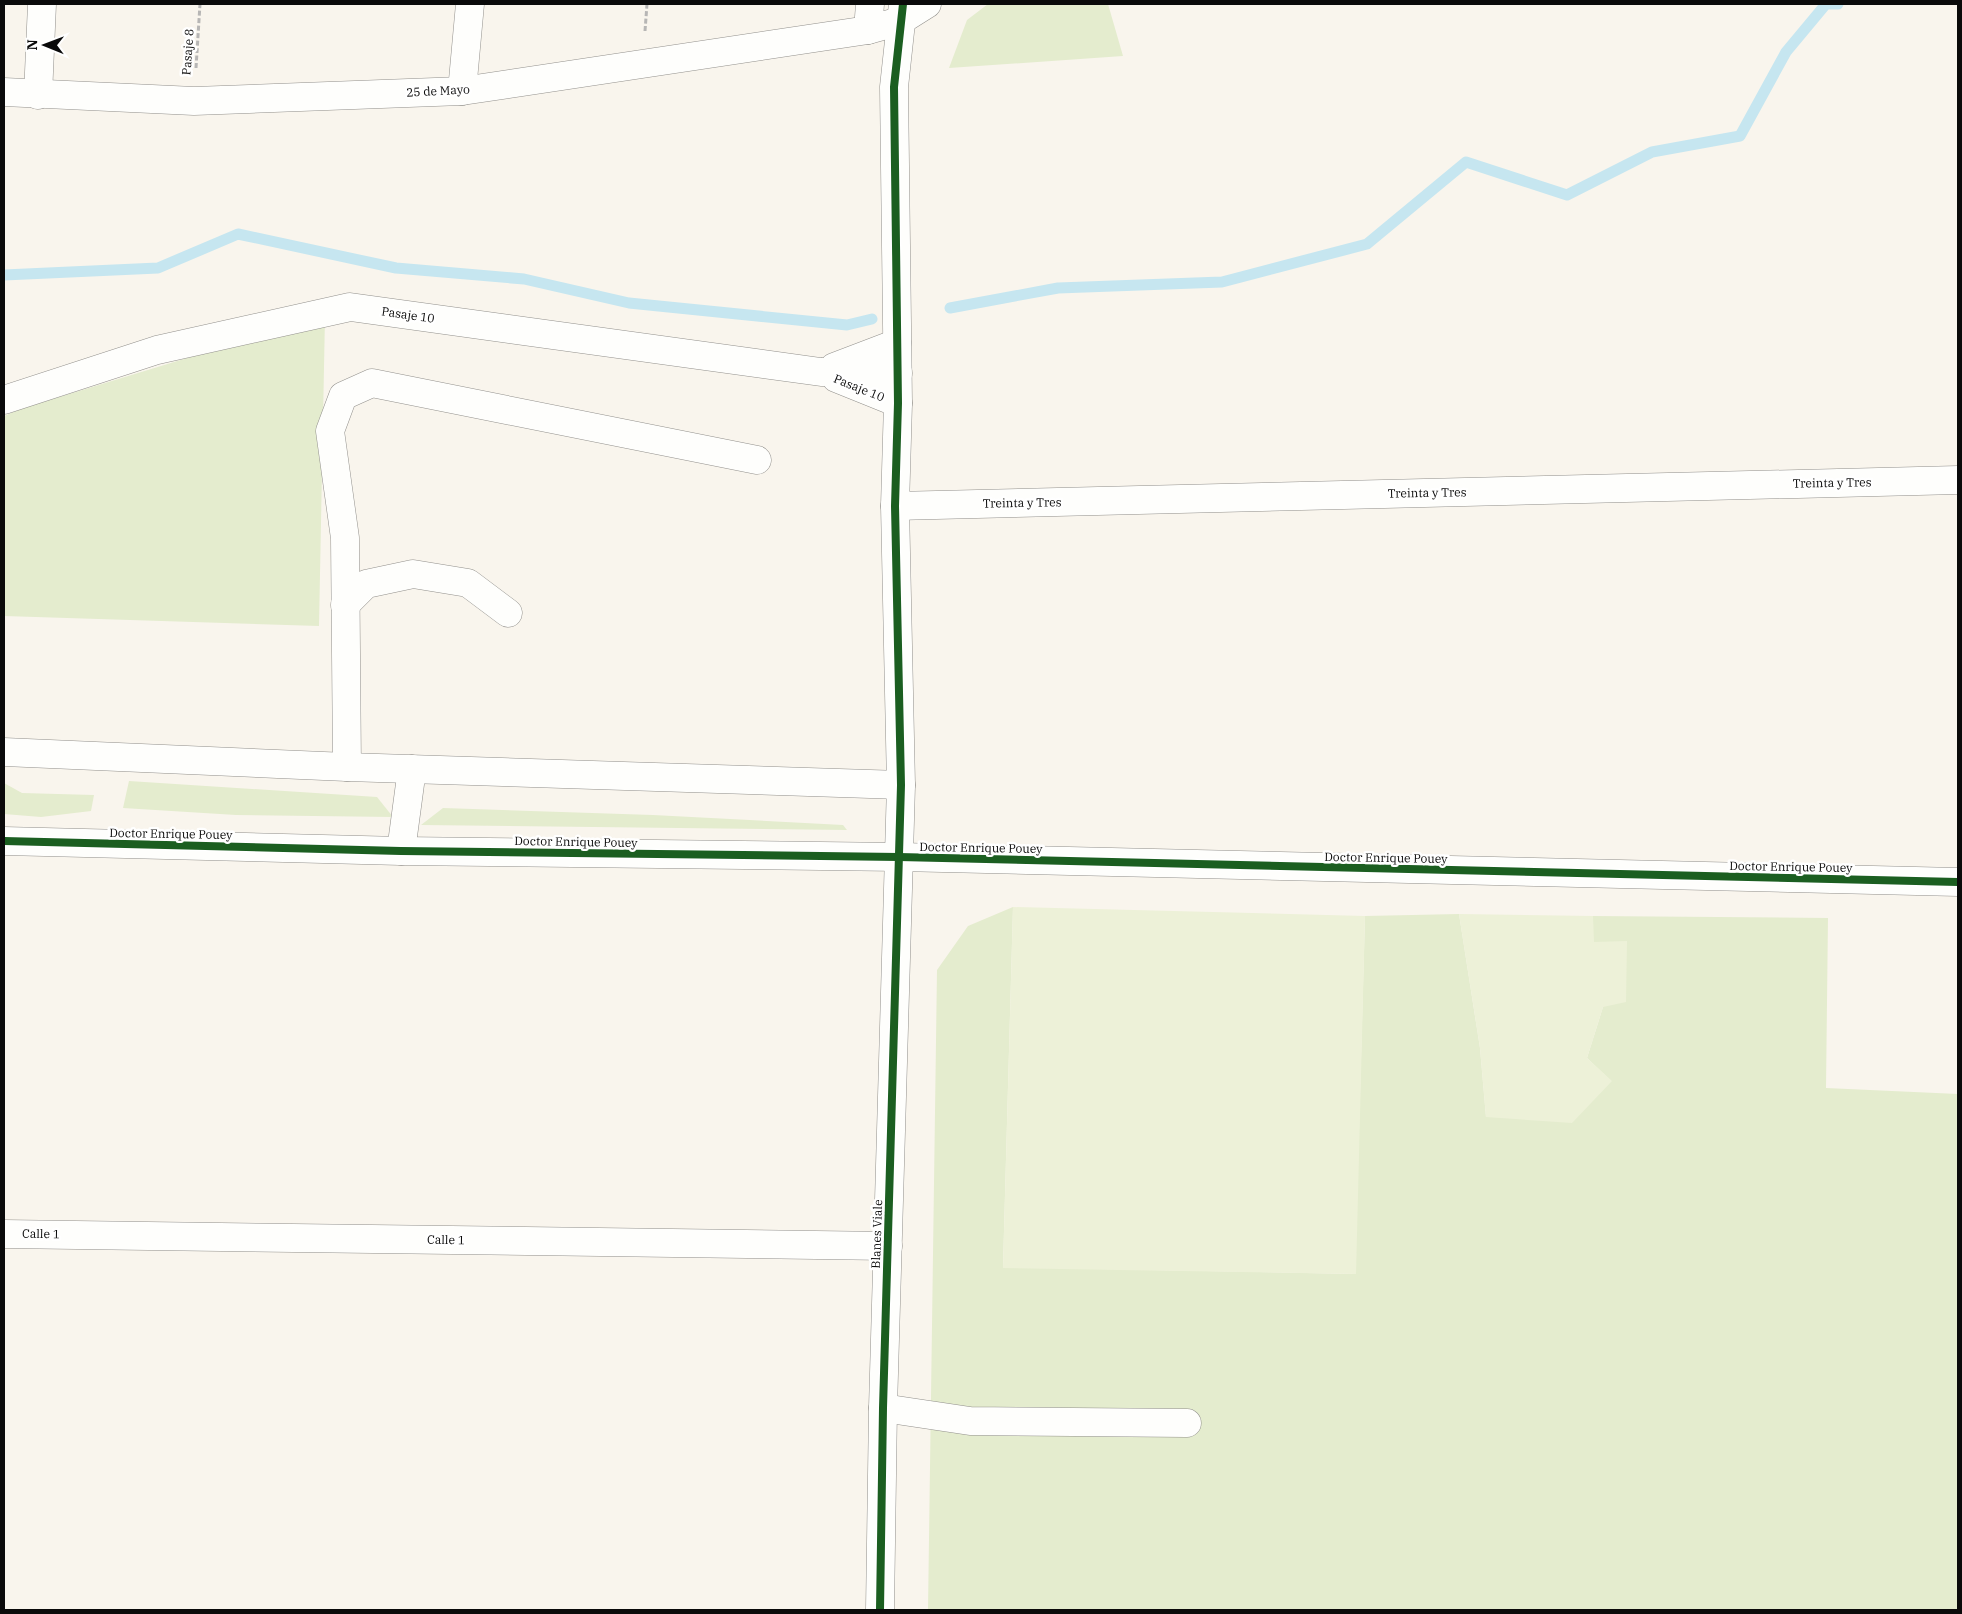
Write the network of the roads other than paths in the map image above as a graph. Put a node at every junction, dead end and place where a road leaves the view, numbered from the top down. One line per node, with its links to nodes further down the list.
1 (42, 4): 8 (street)
2 (470, 4): 6 (street)
3 (927, 4): 4 (street)
4 (901, 12): 5 (street); 9 (street, Blanes Viale)
5 (869, 17): 6 (street, 25 de Mayo)
6 (462, 91): 8 (street, 25 de Mayo)
7 (4, 92): 8 (street, 25 de Mayo)
8 (38, 95)
9 (897, 343): 10 (street, Pasaje 10); 11 (street, Blanes Viale)
10 (821, 372): 11 (street, Pasaje 10); 12 (street, Pasaje 10); 13 (street, Pasaje 10)
11 (898, 374): 13 (street, Blanes Viale)
12 (4, 400)
13 (898, 403): 16 (street, Blanes Viale)
14 (757, 460): 17 (street)
15 (1958, 480): 16 (street, Treinta y Tres)
16 (896, 506): 22 (street, Blanes Viale)
17 (345, 604): 18 (street); 20 (street)
18 (508, 612)
19 (4, 752): 20 (street)
20 (347, 767): 21 (street)
21 (412, 769): 22 (street); 24 (street)
22 (901, 785): 25 (street, Blanes Viale)
23 (4, 841): 24 (street, Doctor Enrique Pouey)
24 (401, 851): 25 (street, Doctor Enrique Pouey)
25 (899, 858): 26 (street, Doctor Enrique Pouey); 28 (street, Blanes Viale)
26 (1958, 882)
27 (4, 1234): 28 (street, Calle 1)
28 (888, 1246): 29 (street, Blanes Viale)
29 (884, 1408): 30 (street); 31 (street, Blanes Viale)
30 (1187, 1423)
31 (880, 1610)

